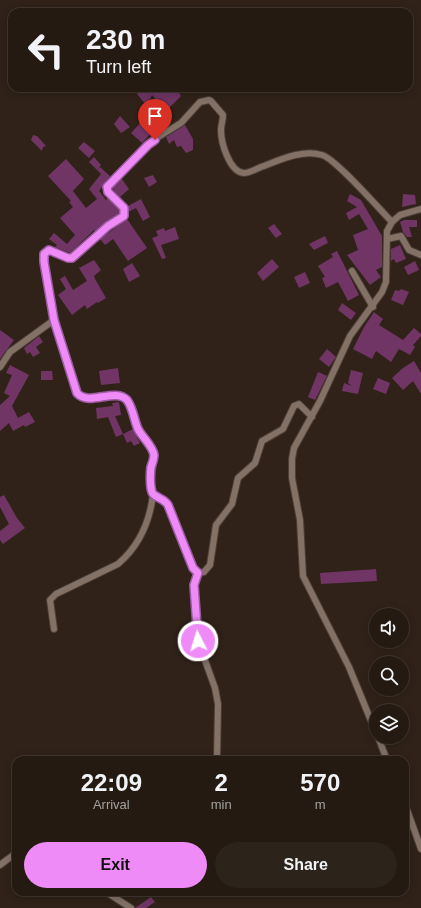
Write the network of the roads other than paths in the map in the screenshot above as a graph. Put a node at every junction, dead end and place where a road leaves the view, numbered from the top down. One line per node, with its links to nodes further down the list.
1 (421, 209): 2 (street)
2 (392, 222): 3 (street); 7 (street)
3 (387, 239): 4 (street); 6 (street)
4 (421, 255)
5 (352, 271): 6 (street)
6 (373, 307): 9 (street)
7 (54, 320): 8 (street); 10 (street)
8 (0, 367)
9 (312, 417): 11 (street); 13 (street)
10 (153, 494): 11 (street); 12 (street)
11 (198, 573): 15 (street)
12 (54, 629)
13 (369, 716)
14 (381, 744): 16 (street)
15 (217, 756)
16 (385, 756)
17 (409, 815): 18 (street)
18 (421, 849)
19 (12, 856): 20 (street)
20 (0, 864)
21 (112, 896): 22 (street)
22 (131, 908)

